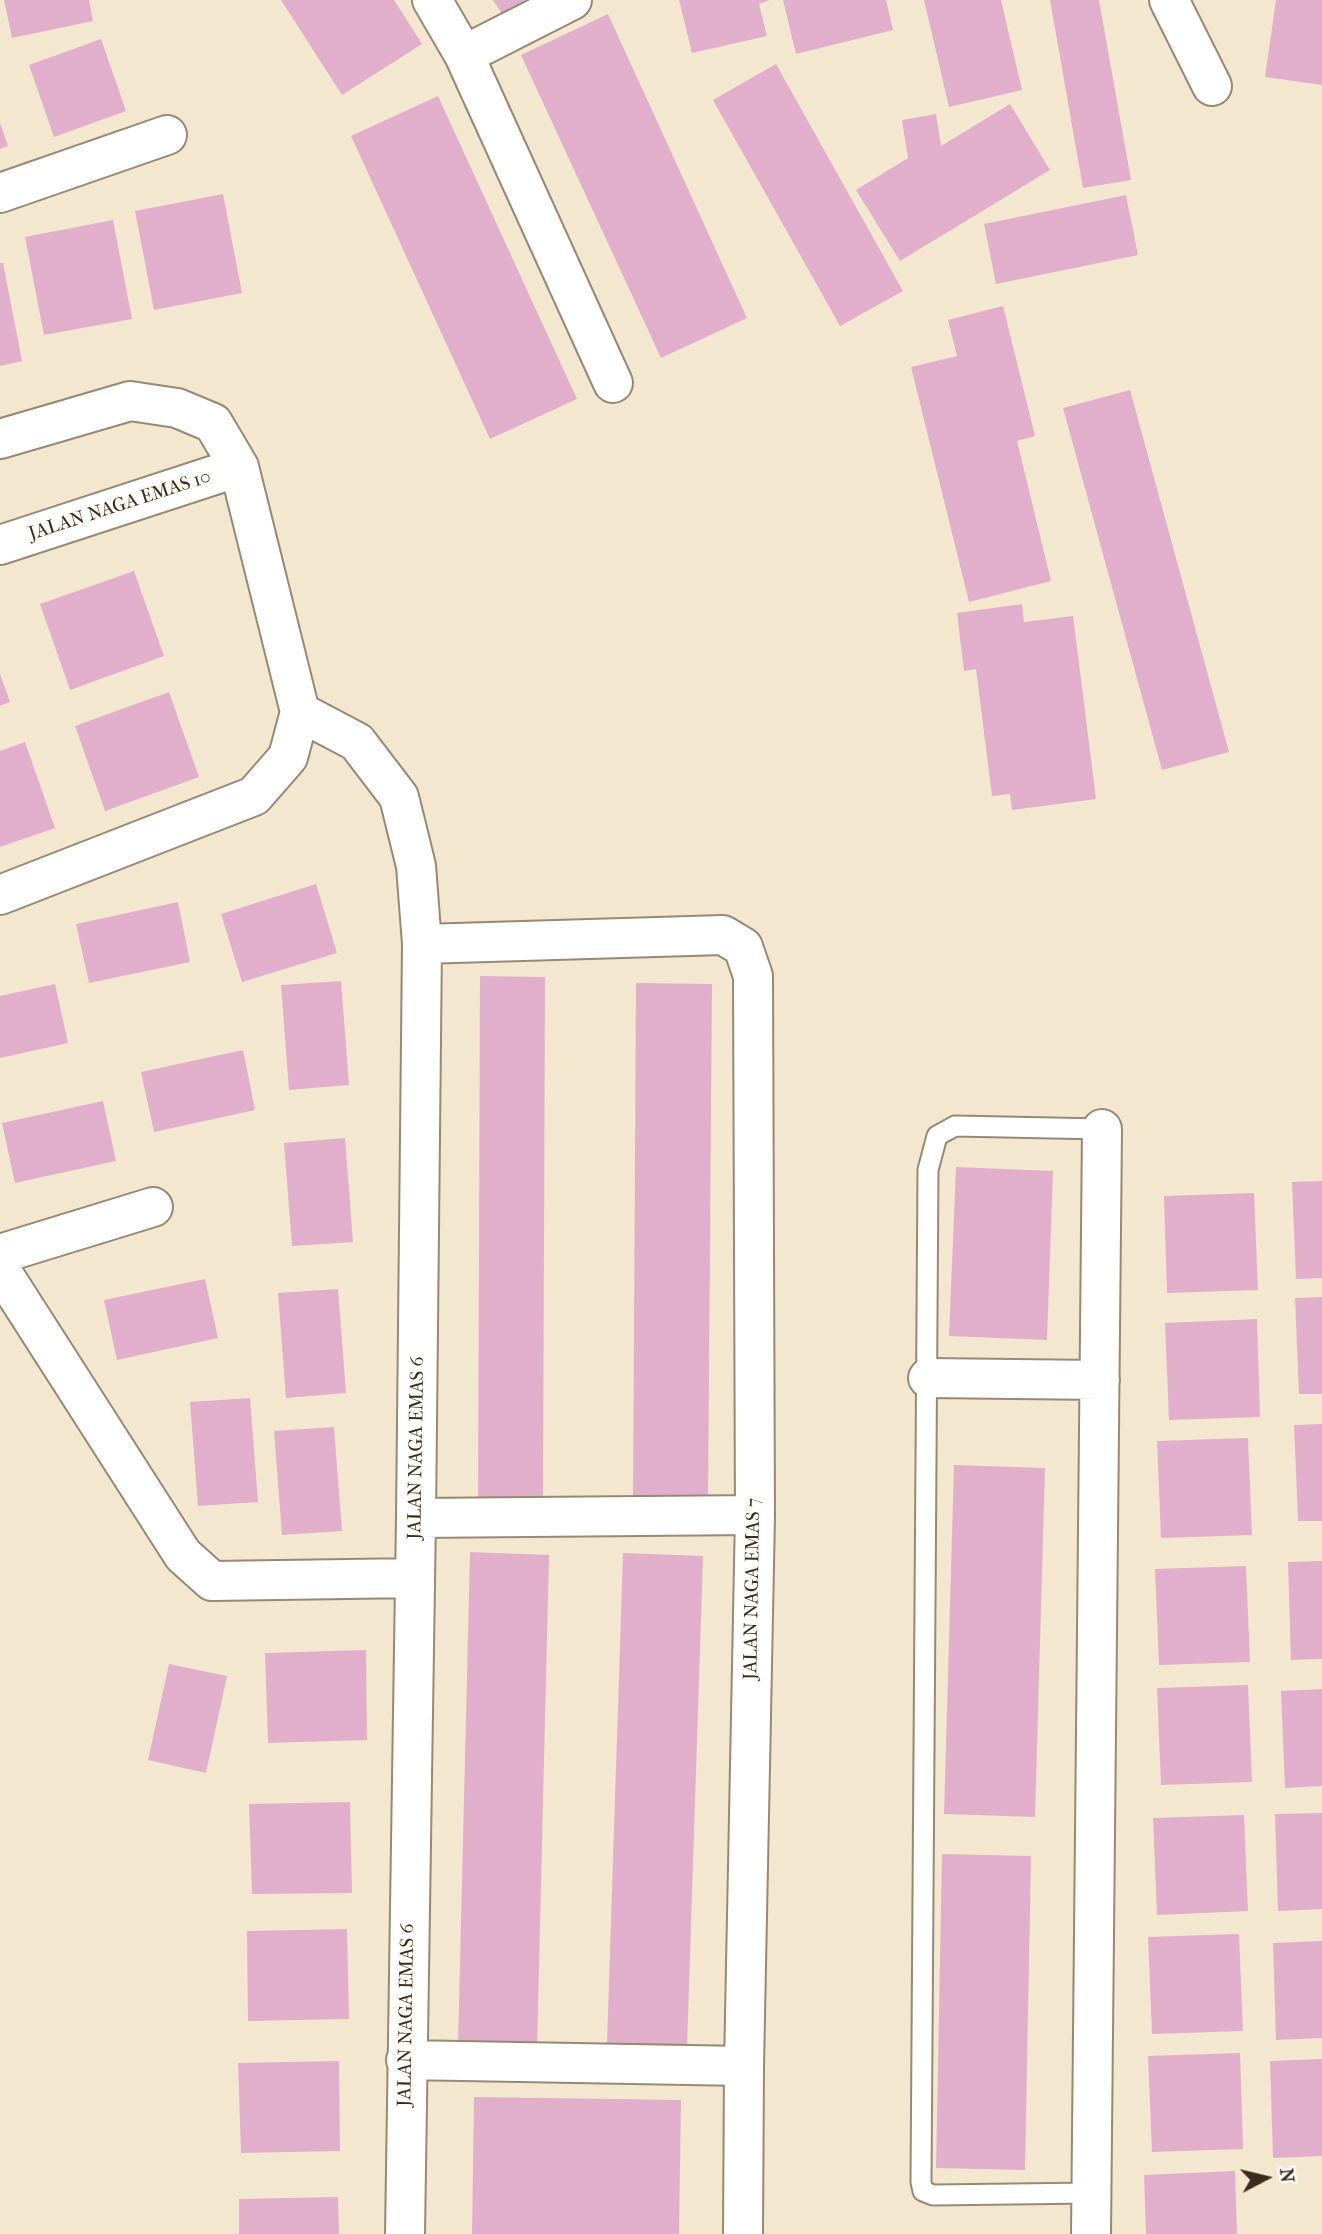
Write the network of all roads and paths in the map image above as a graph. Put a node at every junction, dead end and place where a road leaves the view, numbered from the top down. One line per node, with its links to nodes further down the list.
1 (432, 0): 4 (street)
2 (572, 0): 4 (street)
3 (1169, 0): 5 (street)
4 (464, 55): 8 (street)
5 (1212, 86)
6 (167, 135): 7 (street)
7 (0, 193)
8 (613, 383)
9 (0, 439): 10 (street)
10 (239, 467): 11 (street, JALAN NAGA EMAS 10); 12 (street)
11 (0, 545)
12 (300, 712): 13 (street); 14 (street, JALAN NAGA EMAS 6)
13 (0, 895)
14 (422, 944): 21 (street, JALAN NAGA EMAS 7); 22 (street, JALAN NAGA EMAS 6)
15 (1102, 1129): 19 (lane); 20 (street)
16 (153, 1207): 17 (street)
17 (0, 1254)
18 (0, 1269): 23 (street)
19 (928, 1378): 20 (street); 26 (lane)
20 (1100, 1380): 26 (street)
21 (755, 1515): 22 (street); 25 (street, JALAN NAGA EMAS 7)
22 (416, 1518): 23 (street, JALAN NAGA EMAS 6)
23 (415, 1578): 24 (street, JALAN NAGA EMAS 6)
24 (406, 2060): 25 (street); 27 (street, JALAN NAGA EMAS 6)
25 (744, 2066): 28 (street, JALAN NAGA EMAS 7)
26 (1092, 2193): 29 (street)
27 (405, 2234)
28 (743, 2234)
29 (1091, 2234)

